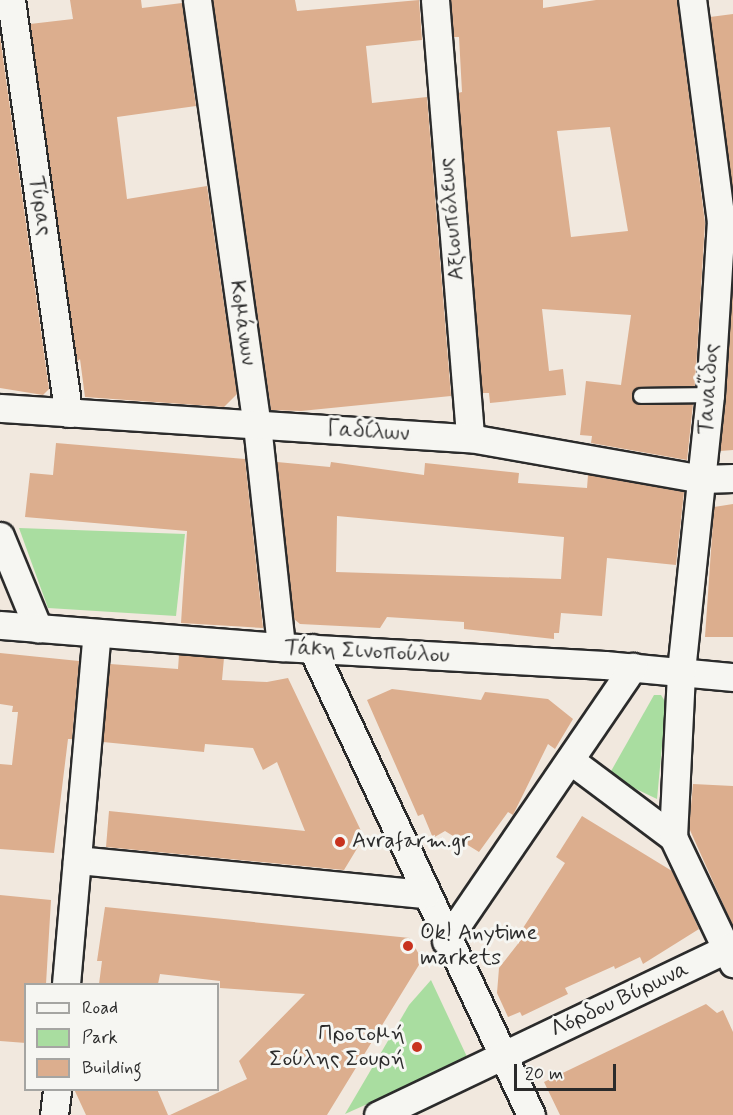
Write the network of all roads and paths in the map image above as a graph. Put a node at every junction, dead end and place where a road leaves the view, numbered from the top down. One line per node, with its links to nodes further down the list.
1 (11, 0): 8 (street, Τύρας)
2 (197, 0): 9 (street, Κομάνων)
3 (435, 0): 10 (street, Αξιουπόλεως)
4 (692, 0): 5 (street, Ταναΐδος)
5 (722, 394): 6 (lane); 12 (street, Ταναΐδος)
6 (641, 396)
7 (0, 408): 8 (street, Γαδίλων)
8 (68, 413): 9 (street, Γαδίλων)
9 (257, 425): 10 (street, Γαδίλων); 17 (street, Κομάνων)
10 (470, 438): 12 (street, Γαδίλων)
11 (733, 478): 12 (street, Γαδίλων)
12 (702, 479): 20 (street, Ταναΐδος)
13 (0, 536): 15 (street)
14 (0, 625): 15 (street, Τάκη Σινοπούλου)
15 (38, 628): 16 (street, Τάκη Σινοπούλου)
16 (97, 633): 17 (street, Τάκη Σινοπούλου); 24 (street)
17 (281, 647): 18 (street, Τάκη Σινοπούλου)
18 (312, 648): 19 (street, Τάκη Σινοπούλου); 25 (street)
19 (633, 667): 20 (street, Τάκη Σινοπούλου); 22 (street)
20 (681, 671): 21 (street, Τάκη Σινοπούλου); 23 (street, Ταναΐδος)
21 (733, 677)
22 (570, 760): 23 (street); 26 (street)
23 (673, 837): 27 (street)
24 (77, 860): 25 (street); 28 (street)
25 (425, 894): 26 (street)
26 (446, 941): 29 (street)
27 (731, 953): 29 (street, Λόρδου Βύρωνα)
28 (66, 983)
29 (502, 1056): 32 (street, Λόρδου Βύρωνα); 33 (street)
30 (57, 1091): 31 (street)
31 (54, 1115)
32 (378, 1115)
33 (531, 1115)

